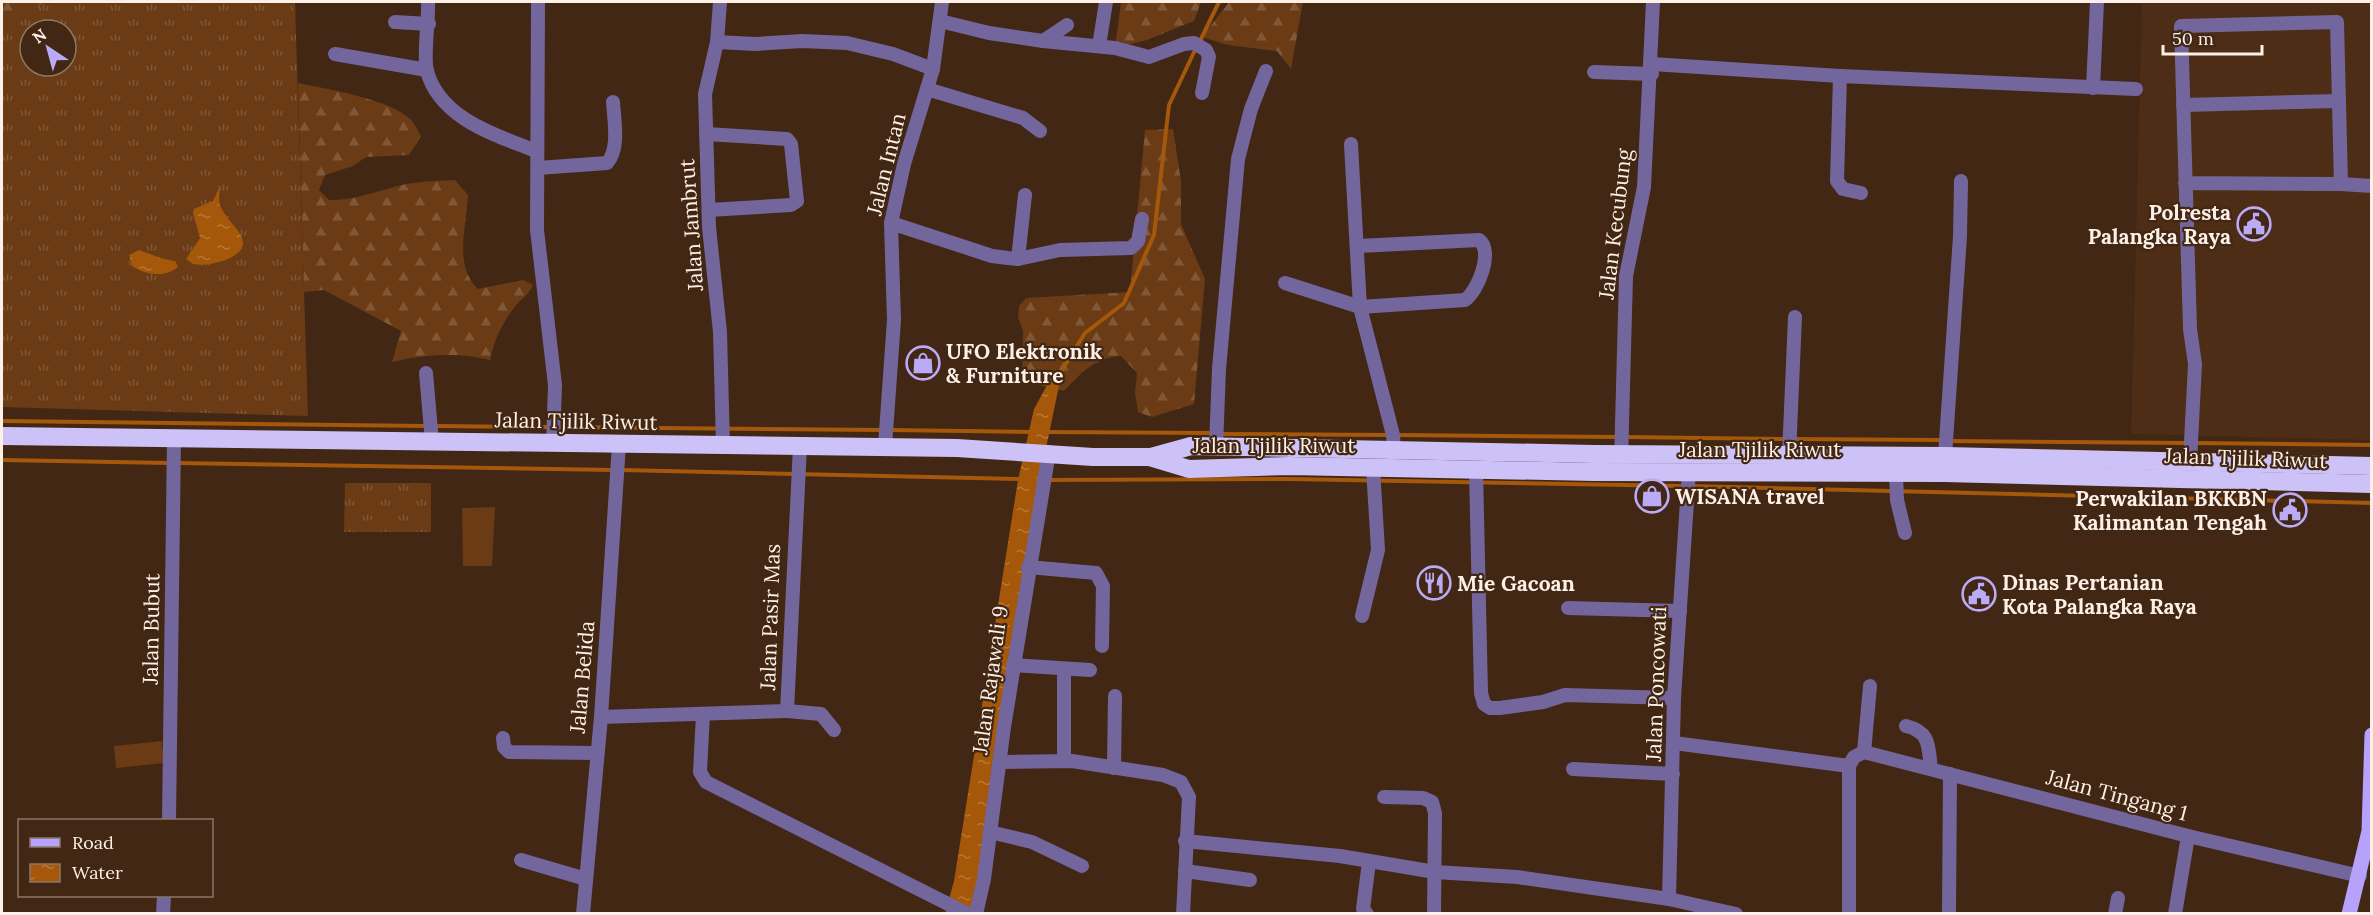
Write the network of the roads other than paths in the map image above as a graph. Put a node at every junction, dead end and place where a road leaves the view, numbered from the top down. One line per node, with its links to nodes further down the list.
1 (428, 2): 10 (street)
2 (538, 2): 32 (street)
3 (720, 2): 13 (street, Jalan Jambrut)
4 (942, 2): 8 (street, Jalan Intan)
5 (1106, 2): 14 (street)
6 (1653, 2): 17 (street, Jalan Kecubung)
7 (2097, 2): 23 (street)
8 (940, 21): 12 (street); 16 (street, Jalan Intan)
9 (395, 22): 10 (street)
10 (429, 24): 18 (street)
11 (1067, 25): 12 (street)
12 (1043, 41): 14 (street)
13 (717, 42): 16 (street); 30 (street, Jalan Jambrut)
14 (1100, 46): 25 (street)
15 (334, 54): 18 (street)
16 (933, 69): 22 (street, Jalan Intan)
17 (1652, 69): 20 (street); 21 (street); 60 (street, Jalan Kecubung)
18 (427, 70): 32 (street)
19 (1266, 71): 57 (street)
20 (1594, 72)
21 (1840, 76): 23 (street); 38 (street)
22 (927, 88): 29 (street); 42 (street, Jalan Intan)
23 (2093, 88): 24 (street)
24 (2136, 89)
25 (1202, 93)
26 (2339, 101): 28 (street); 28 (street); 36 (street)
27 (614, 102): 33 (street)
28 (2183, 105): 35 (street)
29 (1040, 131)
30 (706, 134): 40 (street, Jalan Jambrut); 40 (street)
31 (1352, 144): 43 (street)
32 (536, 151): 33 (street)
33 (538, 168): 52 (street)
34 (1961, 181): 62 (street)
35 (2185, 183): 36 (street); 66 (street)
36 (2341, 184): 37 (street)
37 (2372, 186)
38 (1862, 193)
39 (1025, 195): 44 (street)
40 (709, 210): 54 (street, Jalan Jambrut)
41 (1142, 219): 44 (street)
42 (891, 223): 44 (street); 56 (street, Jalan Intan)
43 (1358, 246): 46 (street); 46 (street)
44 (1018, 259)
45 (1286, 283): 46 (street)
46 (1360, 307): 58 (street)
47 (1795, 317): 61 (street)
48 (426, 373): 51 (street)
49 (2, 435): 50 (highway, Jalan Tjilik Riwut)
50 (174, 438): 51 (highway, Jalan Tjilik Riwut); 103 (street, Jalan Bubut)
51 (432, 441): 52 (highway, Jalan Tjilik Riwut)
52 (553, 443): 53 (highway, Jalan Tjilik Riwut)
53 (619, 444): 54 (highway, Jalan Tjilik Riwut); 86 (street, Jalan Belida)
54 (723, 446): 55 (highway, Jalan Tjilik Riwut)
55 (800, 446): 56 (highway, Jalan Tjilik Riwut); 84 (street, Jalan Pasir Mas)
56 (885, 446): 59 (highway, Jalan Tjilik Riwut)
57 (1216, 447): 58 (highway, Jalan Tjilik Riwut); 63 (highway, Jalan Tjilik Riwut)
58 (1394, 451): 60 (highway, Jalan Tjilik Riwut)
59 (1048, 452): 63 (highway, Jalan Tjilik Riwut); 73 (street, Jalan Rajawali 9)
60 (1623, 453): 61 (highway, Jalan Tjilik Riwut); 68 (street, Jalan Kecubung)
61 (1789, 454): 62 (highway, Jalan Tjilik Riwut)
62 (1945, 456): 66 (highway, Jalan Tjilik Riwut)
63 (1149, 457): 65 (highway, Jalan Tjilik Riwut)
64 (2372, 466): 66 (highway, Jalan Tjilik Riwut)
65 (1373, 468): 67 (highway, Jalan Tjilik Riwut); 76 (street)
66 (2194, 468): 70 (highway, Jalan Tjilik Riwut); 71 (highway, Jalan Tjilik Riwut)
67 (1476, 470): 68 (highway, Jalan Tjilik Riwut); 83 (street)
68 (1620, 471): 69 (highway, Jalan Tjilik Riwut)
69 (1689, 471): 70 (highway, Jalan Tjilik Riwut); 75 (street, Jalan Poncowati)
70 (1896, 473): 72 (street)
71 (2372, 484)
72 (1905, 533)
73 (1028, 567): 77 (street); 78 (street, Jalan Rajawali 9)
74 (1568, 608): 75 (street)
75 (1680, 610): 83 (street, Jalan Poncowati)
76 (1362, 616)
77 (1102, 646)
78 (1013, 665): 79 (street); 95 (street, Jalan Rajawali 9)
79 (1064, 669): 80 (street); 94 (street)
80 (1090, 670)
81 (1870, 686): 92 (street)
82 (1116, 696): 97 (street)
83 (1674, 698): 91 (street, Jalan Poncowati)
84 (787, 711): 85 (street, Jalan Pasir Mas); 88 (street)
85 (703, 714): 86 (street, Jalan Pasir Mas); 118 (street)
86 (601, 717): 93 (street, Jalan Belida)
87 (1906, 726): 99 (street)
88 (834, 730)
89 (2372, 735): 112 (main road)
90 (503, 738): 93 (street)
91 (1674, 743): 96 (street); 100 (street, Jalan Poncowati)
92 (1864, 752): 96 (street); 99 (street, Jalan Tingang 1)
93 (596, 753): 113 (street, Jalan Belida)
94 (1064, 761): 95 (street); 97 (street)
95 (1000, 762): 104 (street, Jalan Rajawali 9)
96 (1849, 766): 127 (street)
97 (1114, 768): 106 (street)
98 (1573, 769): 100 (street)
99 (1931, 769): 101 (street, Jalan Tingang 1)
100 (1673, 774): 117 (street, Jalan Poncowati)
101 (1950, 774): 105 (street, Jalan Tingang 1); 128 (street)
102 (1384, 797): 111 (street)
103 (169, 819)
104 (990, 832): 109 (street); 122 (street, Jalan Rajawali 9)
105 (2188, 836): 112 (street, Jalan Tingang 1); 130 (street)
106 (1185, 841): 108 (street); 110 (street)
107 (521, 860): 113 (street)
108 (1369, 862): 111 (street); 124 (street)
109 (1082, 866)
110 (1185, 871): 114 (street); 123 (street)
111 (1435, 872): 117 (street); 125 (street)
112 (2360, 876): 131 (main road)
113 (586, 879): 120 (street, Jalan Belida)
114 (1250, 880)
115 (164, 897): 119 (street)
116 (2118, 898): 129 (street)
117 (1669, 899): 126 (street)
118 (940, 906): 121 (street)
119 (163, 914)
120 (583, 914)
121 (968, 914)
122 (976, 914)
123 (1183, 914)
124 (1367, 914)
125 (1434, 914)
126 (1736, 914)
127 (1849, 914)
128 (1949, 914)
129 (2115, 914)
130 (2175, 914)
131 (2349, 914)

